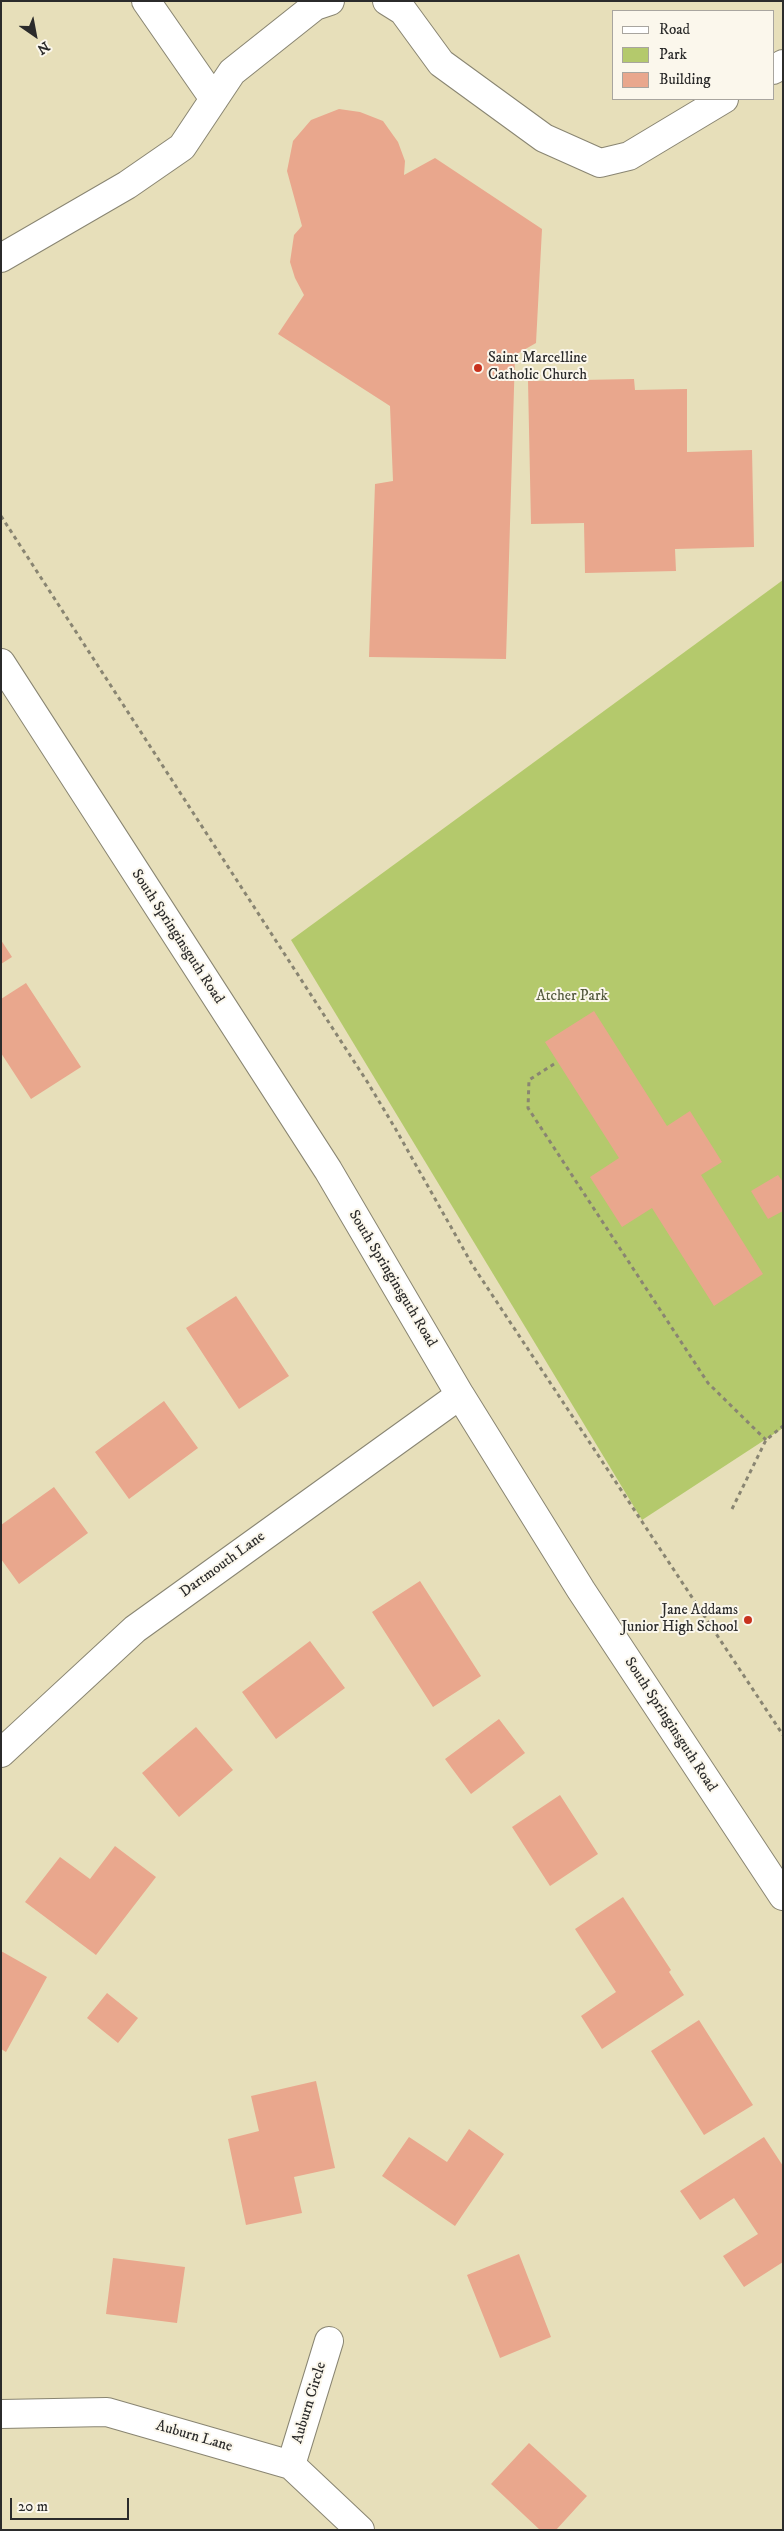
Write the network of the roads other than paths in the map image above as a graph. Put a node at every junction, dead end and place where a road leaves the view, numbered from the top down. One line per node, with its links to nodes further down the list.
1 (146, 1): 4 (street)
2 (330, 1): 4 (street)
3 (387, 1): 5 (street)
4 (214, 99): 6 (street)
5 (722, 100)
6 (1, 258)
7 (1, 663): 8 (street, South Springinsguth Road)
8 (460, 1395): 9 (street, Dartmouth Lane); 10 (street, South Springinsguth Road)
9 (1, 1753)
10 (783, 1896)
11 (328, 2341): 13 (street, Auburn Circle)
12 (1, 2414): 13 (street, Auburn Lane)
13 (291, 2465): 14 (street, Auburn Lane)
14 (360, 2530)

